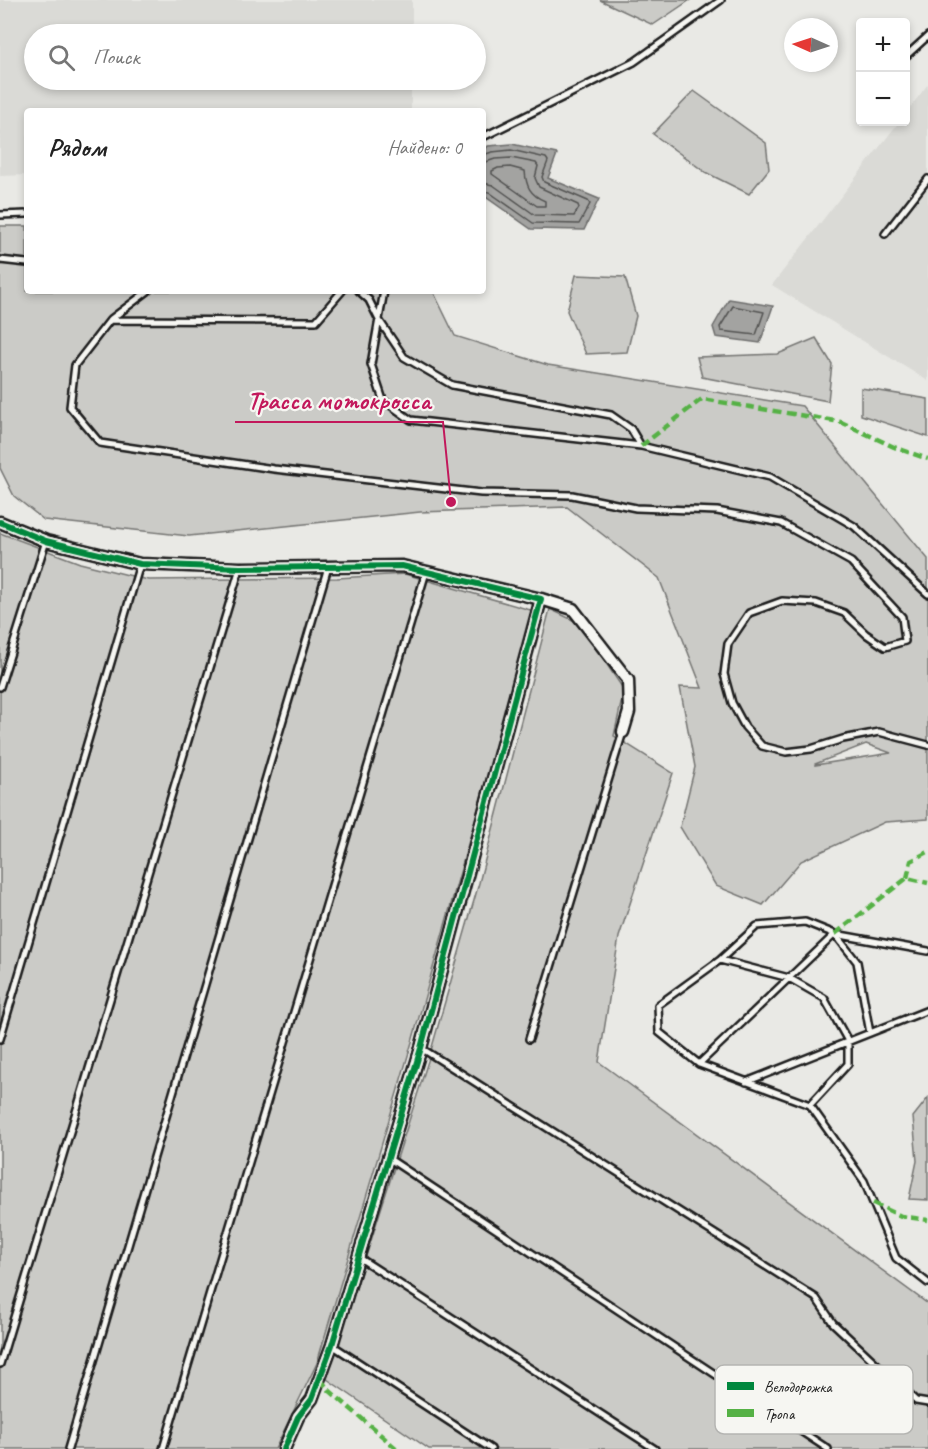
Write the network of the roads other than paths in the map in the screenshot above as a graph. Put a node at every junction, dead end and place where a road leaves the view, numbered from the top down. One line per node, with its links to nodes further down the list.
1 (722, 0): 4 (lane)
2 (928, 36): 3 (lane)
3 (910, 53)
4 (486, 136)
5 (928, 179): 8 (lane)
6 (24, 214): 7 (lane)
7 (0, 215)
8 (885, 234)
9 (0, 260): 10 (lane)
10 (24, 263)
11 (144, 294): 15 (lane)
12 (339, 294): 15 (lane)
13 (362, 294): 16 (lane)
14 (383, 294): 16 (lane)
15 (110, 320): 28 (lane)
16 (379, 320): 17 (lane); 17 (lane)
17 (640, 446): 24 (lane)
18 (0, 522): 19 (street)
19 (46, 541): 20 (street); 26 (lane)
20 (140, 564): 22 (street); 35 (lane)
21 (328, 567): 22 (street); 23 (street); 52 (lane)
22 (240, 568): 46 (lane)
23 (426, 572): 25 (street); 53 (lane)
24 (928, 594)
25 (541, 599): 27 (street); 38 (street)
26 (0, 687)
27 (623, 732): 36 (lane)
28 (928, 746)
29 (835, 934): 30 (lane); 31 (lane); 32 (lane); 34 (lane)
30 (928, 951)
31 (720, 960): 32 (lane); 39 (lane)
32 (789, 978): 37 (lane); 39 (lane)
33 (928, 1010): 34 (lane)
34 (870, 1033): 37 (lane)
35 (0, 1039)
36 (529, 1039)
37 (848, 1041): 40 (lane); 41 (lane)
38 (421, 1048): 42 (street); 47 (lane)
39 (699, 1064): 40 (lane)
40 (746, 1082): 41 (lane)
41 (810, 1105): 44 (lane)
42 (388, 1158): 43 (street); 48 (lane)
43 (358, 1257): 45 (street); 56 (lane)
44 (928, 1283)
45 (332, 1345): 54 (street); 55 (lane)
46 (0, 1364)
47 (878, 1365)
48 (715, 1374)
49 (913, 1398): 50 (lane)
50 (928, 1403)
51 (805, 1434): 57 (lane)
52 (68, 1449)
53 (163, 1449)
54 (284, 1449)
55 (491, 1449)
56 (655, 1449)
57 (828, 1449)

